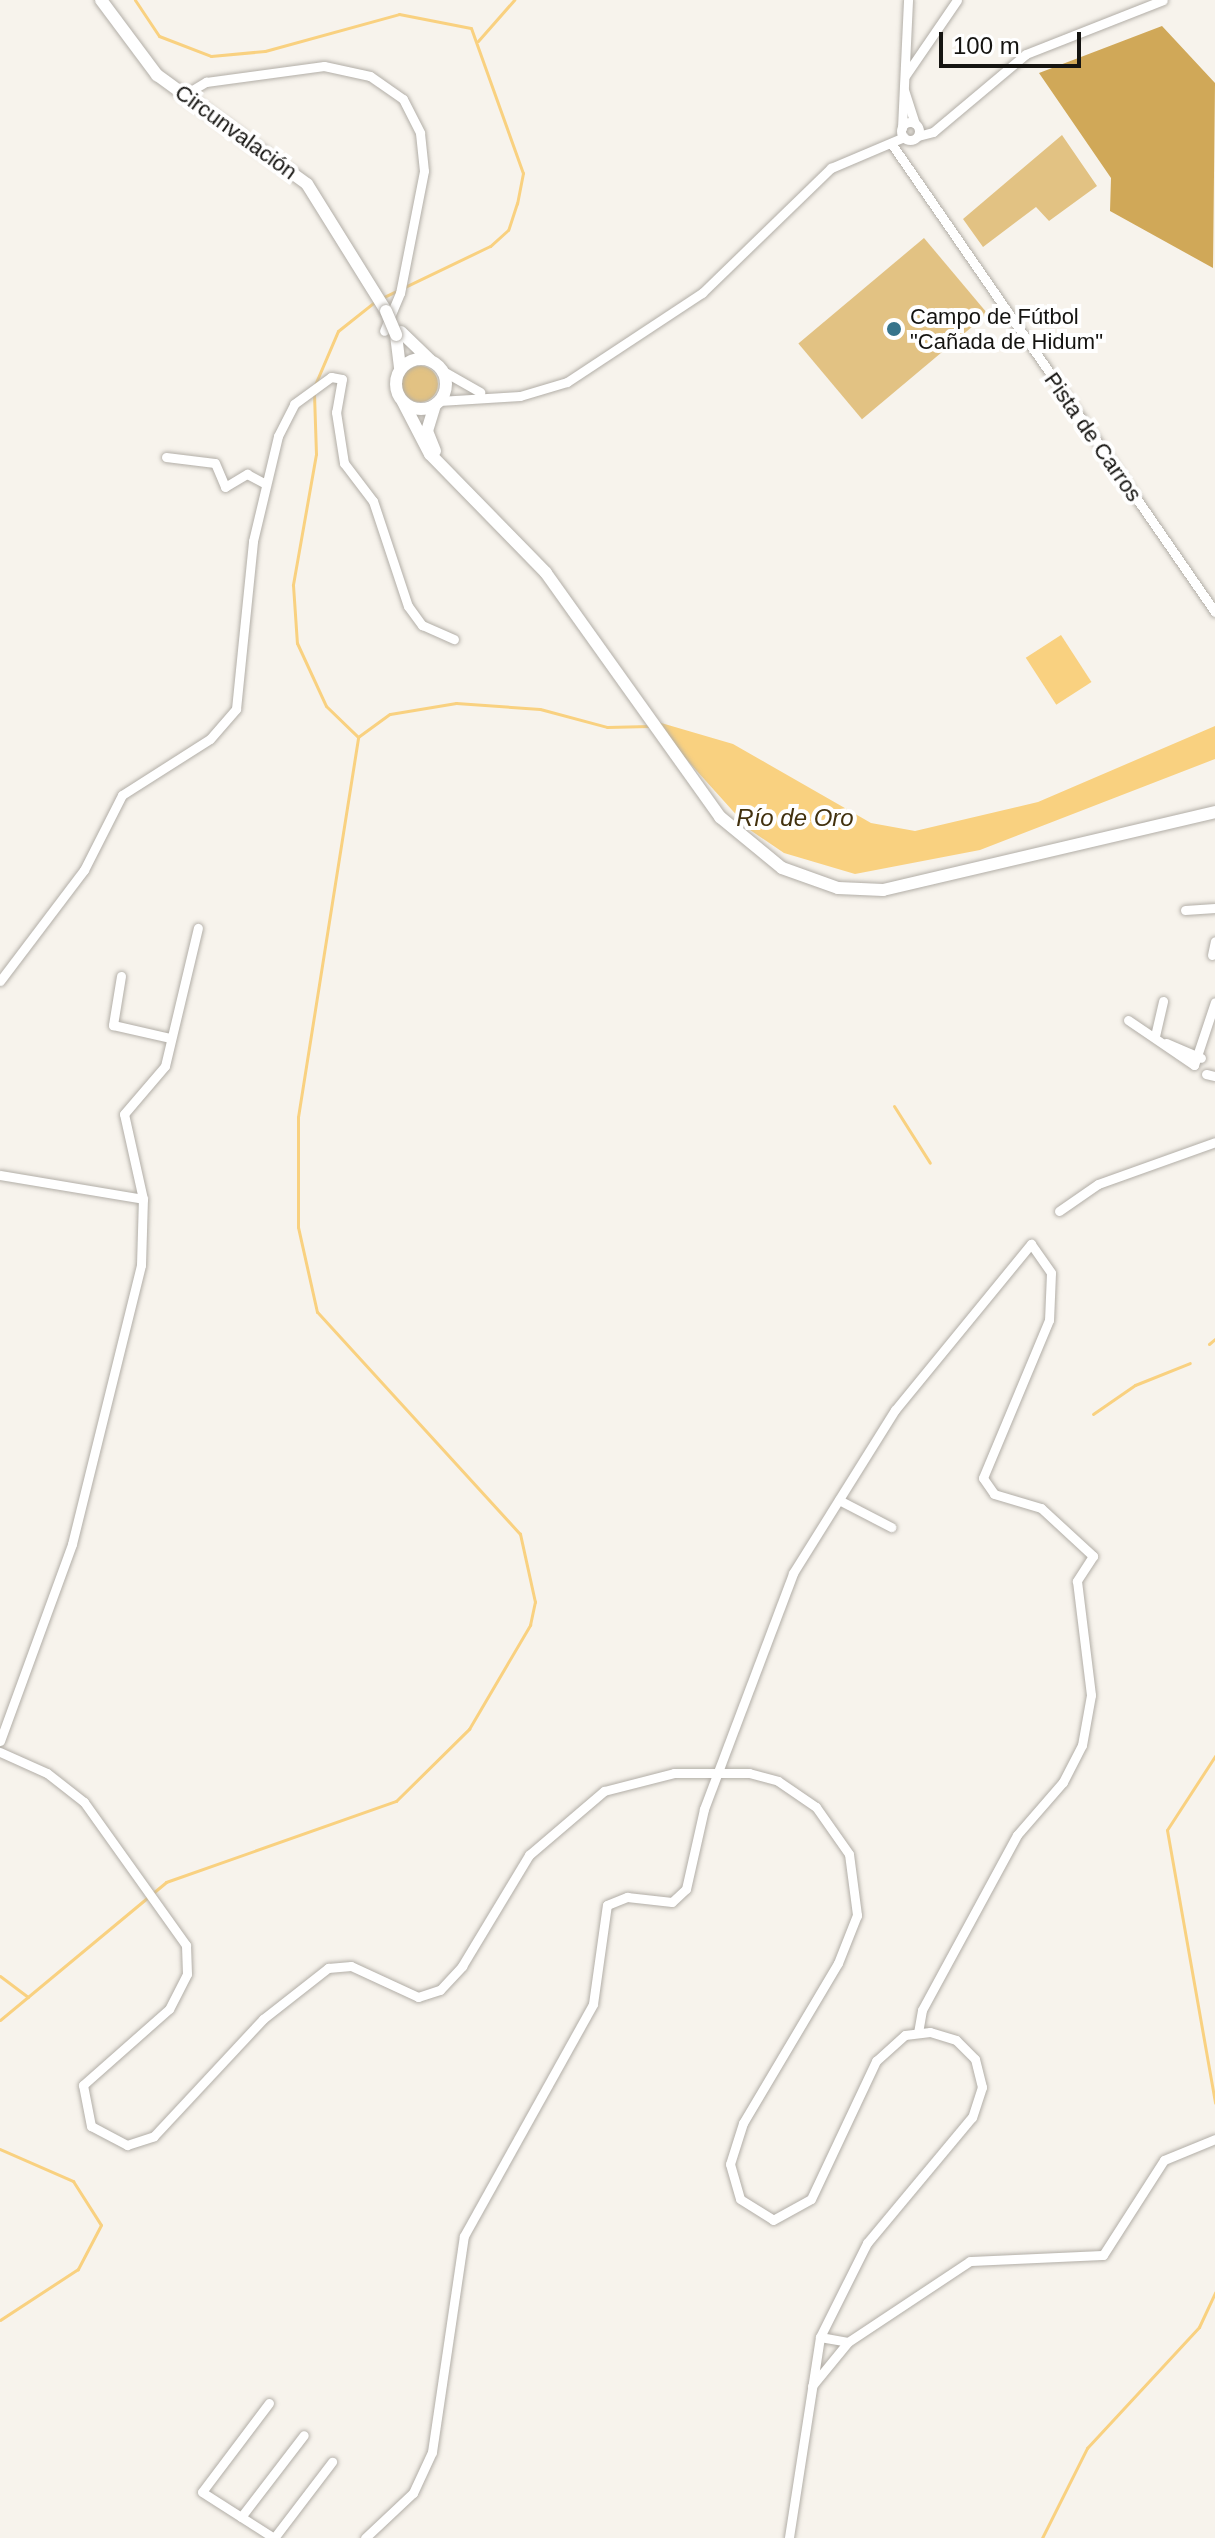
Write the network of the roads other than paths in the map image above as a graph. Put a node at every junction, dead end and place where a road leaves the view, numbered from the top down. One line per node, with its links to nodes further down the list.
1 (101, 0): 6 (main road, Circunvalación)
2 (908, 0): 5 (street)
3 (957, 0): 5 (street)
4 (1163, 0): 7 (street)
5 (903, 83): 7 (street); 8 (street)
6 (184, 95): 10 (main road, Circunvalación, bridge); 10 (street)
7 (917, 129): 8 (street); 8 (street)
8 (903, 132): 9 (street)
9 (891, 143): 14 (street); 20 (street, Pista de Carros)
10 (394, 333): 11 (main road); 12 (main road)
11 (430, 360): 12 (main road); 13 (main road)
12 (400, 369): 15 (main road)
13 (443, 371): 14 (street); 16 (main road)
14 (487, 394): 16 (street)
15 (403, 402): 16 (main road); 18 (main road)
16 (437, 403): 18 (main road)
17 (166, 457): 19 (street)
18 (448, 470): 22 (main road)
19 (266, 484): 21 (street); 29 (street)
20 (1215, 612)
21 (454, 639)
22 (1215, 812)
23 (1215, 908): 24 (street)
24 (1185, 910)
25 (198, 928): 34 (street)
26 (1215, 941): 27 (street)
27 (1212, 955)
28 (121, 976): 34 (street)
29 (0, 981)
30 (1163, 1001): 33 (street)
31 (1215, 1002): 36 (street)
32 (1128, 1020): 33 (street)
33 (1155, 1036): 35 (street)
34 (170, 1038): 39 (street)
35 (1166, 1043): 36 (street); 36 (street)
36 (1201, 1058)
37 (1215, 1142): 40 (street)
38 (0, 1175): 39 (street)
39 (143, 1199): 43 (street)
40 (1059, 1211)
41 (839, 1500): 42 (street); 45 (street); 46 (street)
42 (891, 1527)
43 (0, 1741)
44 (0, 1752): 45 (street)
45 (717, 1771): 46 (street); 56 (street)
46 (918, 2032): 48 (street)
47 (1212, 2139): 49 (street)
48 (820, 2337): 49 (street); 50 (street)
49 (848, 2342): 50 (street)
50 (807, 2394): 57 (street)
51 (269, 2403): 54 (street)
52 (304, 2435): 54 (street)
53 (332, 2462): 55 (street)
54 (241, 2517): 55 (street)
55 (274, 2538)
56 (365, 2538)
57 (789, 2538)

